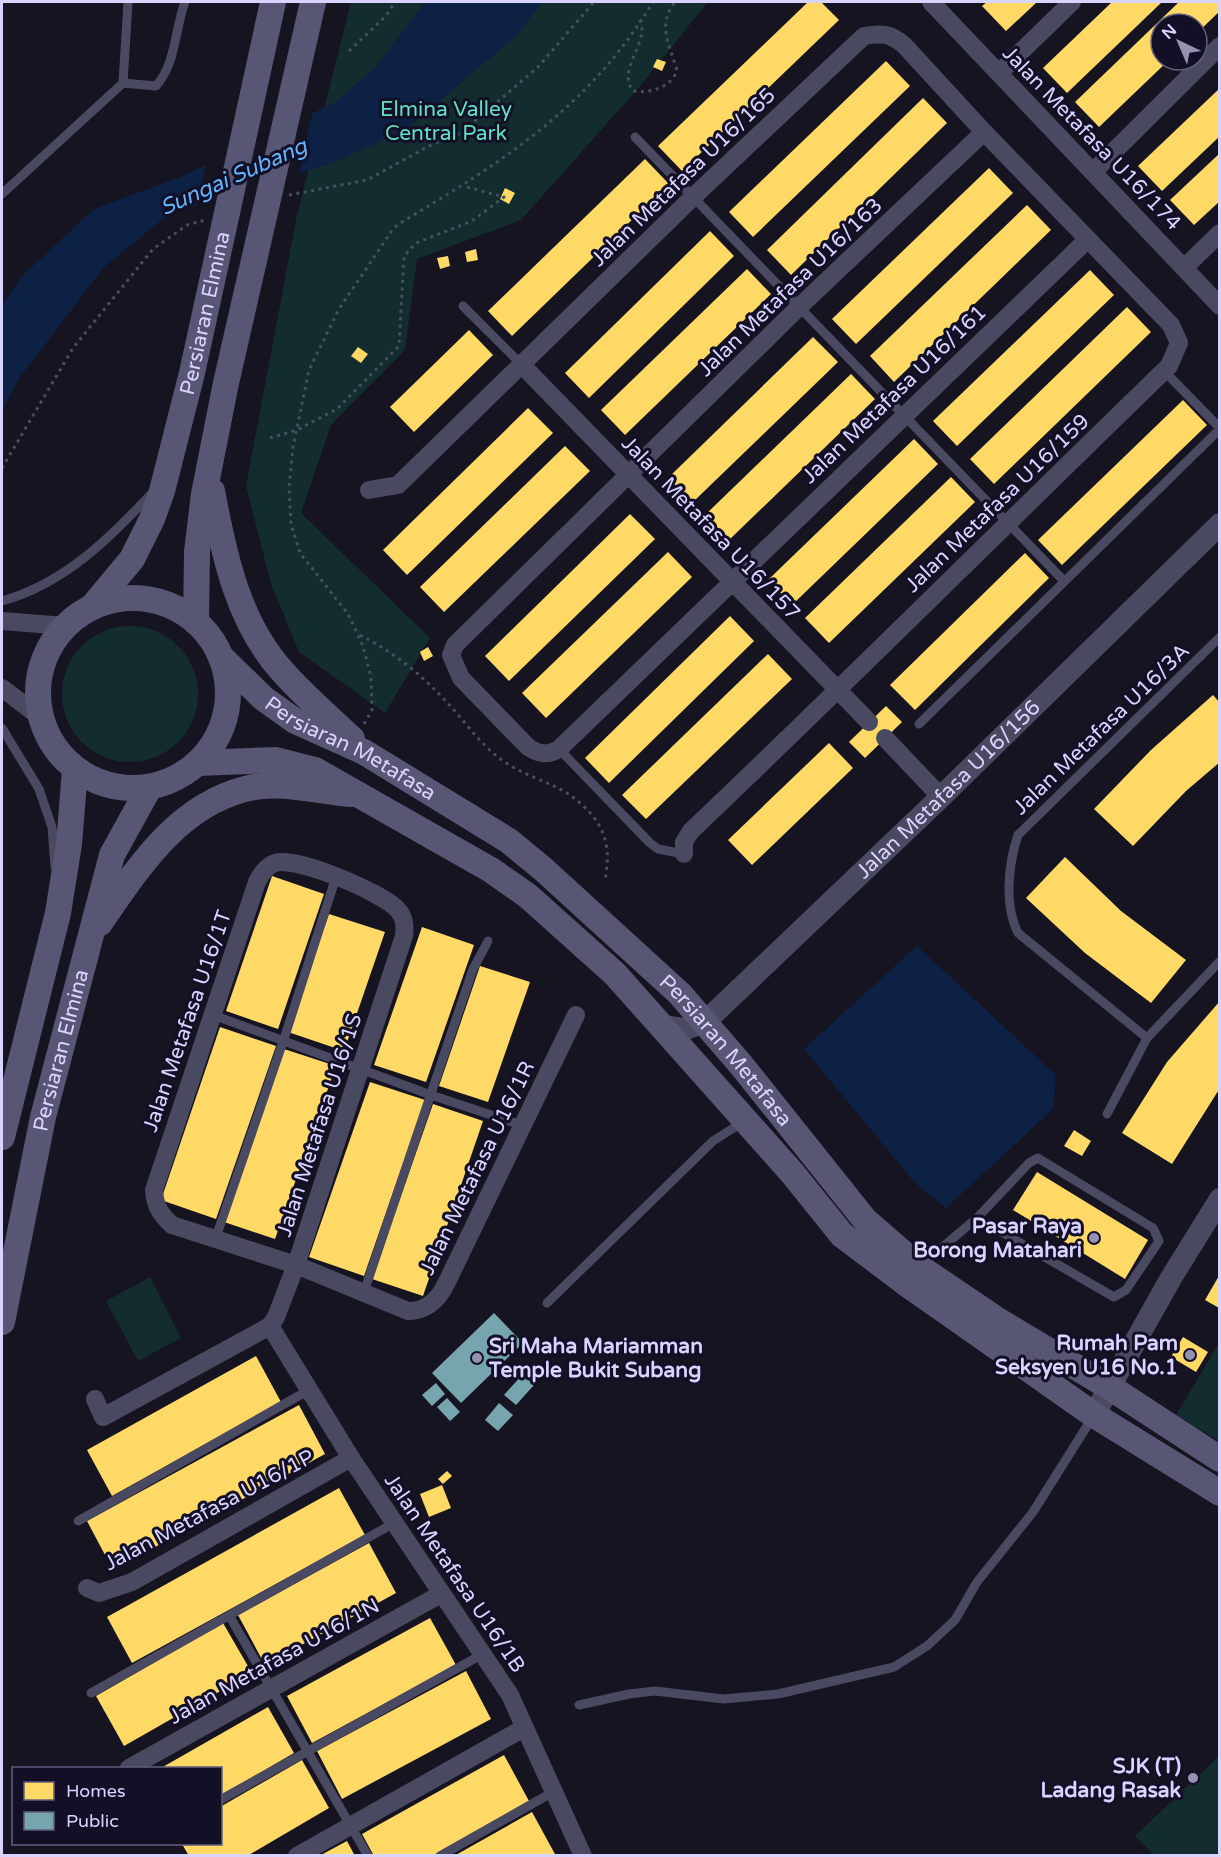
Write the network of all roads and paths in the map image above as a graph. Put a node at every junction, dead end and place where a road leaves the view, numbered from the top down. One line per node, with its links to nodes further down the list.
1 (128, 2): 16 (lane)
2 (176, 2): 12 (lane)
3 (185, 2): 12 (lane)
4 (273, 2): 37 (main road, Persiaran Elmina)
5 (395, 2): 14 (path)
6 (653, 2): 11 (path)
7 (675, 2): 11 (path)
8 (931, 2): 15 (street, Jalan Metafasa U16/174)
9 (1072, 2): 15 (street)
10 (312, 6): 35 (main road, Persiaran Elmina)
11 (640, 20): 20 (path)
12 (177, 23): 16 (lane)
13 (1220, 46): 19 (street)
14 (349, 51)
15 (999, 73): 19 (street, Jalan Metafasa U16/174)
16 (123, 83): 21 (lane)
17 (984, 132): 22 (street, Jalan Metafasa U16/165); 24 (street); 28 (street, Jalan Metafasa U16/163)
18 (635, 137): 22 (lane)
19 (1093, 171): 25 (street, Jalan Metafasa U16/174)
20 (463, 186): 33 (path); 33 (path)
21 (2, 194)
22 (693, 198): 28 (lane); 29 (street, Jalan Metafasa U16/165)
23 (1220, 233): 25 (street)
24 (1088, 239): 30 (street, Jalan Metafasa U16/159); 31 (street, Jalan Metafasa U16/161)
25 (1184, 268): 27 (street, Jalan Metafasa U16/174)
26 (463, 306): 29 (lane)
27 (1220, 306)
28 (799, 307): 31 (lane); 36 (street, Jalan Metafasa U16/163)
29 (521, 364): 36 (street, Jalan Metafasa U16/157); 38 (street, Jalan Metafasa U16/165)
30 (1164, 371): 32 (lane); 39 (street, Jalan Metafasa U16/159)
31 (903, 415): 39 (lane); 42 (street, Jalan Metafasa U16/161)
32 (1220, 429): 41 (lane)
33 (297, 430): 34 (path); 48 (path)
34 (270, 438)
35 (208, 473): 46 (main road, Persiaran Elmina); 58 (main road)
36 (628, 476): 42 (street, Jalan Metafasa U16/157); 59 (street, Jalan Metafasa U16/163)
37 (165, 478): 43 (lane); 44 (main road, Persiaran Elmina)
38 (369, 490)
39 (1007, 521): 41 (lane); 52 (street, Jalan Metafasa U16/159)
40 (1220, 524): 64 (street, Jalan Metafasa U16/156)
41 (1064, 581): 55 (lane)
42 (732, 583): 52 (street, Jalan Metafasa U16/157); 59 (street, Jalan Metafasa U16/161)
43 (2, 601)
44 (92, 607): 46 (main road); 47 (main road)
45 (2, 621): 47 (street)
46 (196, 622): 50 (main road)
47 (65, 626): 53 (main road)
48 (359, 634): 58 (path); 67 (path)
49 (1220, 637): 77 (lane, Jalan Metafasa U16/3A)
50 (221, 657): 58 (main road, Persiaran Metafasa); 60 (main road)
51 (2, 688): 53 (street)
52 (840, 690): 54 (street, Jalan Metafasa U16/157); 65 (street, Jalan Metafasa U16/159)
53 (40, 717): 61 (main road)
54 (870, 722)
55 (919, 724)
56 (2, 728): 68 (lane)
57 (885, 738): 64 (street)
58 (362, 742): 75 (main road, Persiaran Metafasa)
59 (559, 749): 65 (lane)
60 (198, 763): 62 (main road); 63 (main road, Persiaran Metafasa)
61 (75, 770): 62 (main road); 68 (main road, Persiaran Elmina)
62 (149, 788): 70 (main road, Persiaran Elmina)
63 (360, 795): 70 (main road); 76 (main road, Persiaran Metafasa)
64 (941, 797): 75 (street, Jalan Metafasa U16/156)
65 (684, 854)
66 (336, 877): 69 (street, Jalan Metafasa U16/1T); 73 (street, Jalan Metafasa U16/1T); 78 (lane)
67 (605, 880)
68 (59, 908): 85 (main road, Persiaran Elmina)
69 (404, 936): 80 (street, Jalan Metafasa U16/1S)
70 (90, 937): 93 (main road, Persiaran Elmina)
71 (488, 941): 81 (lane)
72 (1220, 962): 77 (lane)
73 (213, 1015): 78 (lane); 88 (street, Jalan Metafasa U16/1T)
74 (576, 1015): 84 (street, Jalan Metafasa U16/1R)
75 (705, 1022): 76 (street); 79 (street); 90 (main road, Persiaran Metafasa)
76 (663, 1026): 79 (main road, Persiaran Metafasa)
77 (1147, 1038): 82 (lane)
78 (284, 1039): 80 (lane); 88 (lane)
79 (693, 1061): 83 (main road, Persiaran Metafasa)
80 (361, 1068): 81 (lane); 89 (street, Jalan Metafasa U16/1S)
81 (431, 1095): 84 (lane); 91 (lane)
82 (1107, 1113)
83 (746, 1121): 92 (lane); 98 (main road, Persiaran Metafasa)
84 (521, 1125): 91 (street, Jalan Metafasa U16/1R)
85 (2, 1137)
86 (1220, 1199): 95 (street)
87 (977, 1218): 87 (lane); 90 (lane)
88 (215, 1240): 89 (street, Jalan Metafasa U16/1T)
89 (296, 1265): 91 (street, Jalan Metafasa U16/1R); 94 (street, Jalan Metafasa U16/1S)
90 (919, 1267): 95 (main road, Persiaran Metafasa)
91 (364, 1292)
92 (547, 1303)
93 (2, 1322)
94 (270, 1326): 96 (street, Jalan Metafasa U16/1B); 97 (street)
95 (1111, 1388): 98 (street); 100 (main road, Persiaran Metafasa)
96 (309, 1390): 99 (street, Jalan Metafasa U16/1B); 102 (lane)
97 (95, 1399)
98 (1094, 1415): 101 (main road, Persiaran Metafasa); 110 (lane)
99 (351, 1458): 103 (street, Jalan Metafasa U16/1B); 104 (street, Jalan Metafasa U16/1P)
100 (1220, 1459)
101 (1220, 1493)
102 (78, 1521)
103 (394, 1523): 105 (street, Jalan Metafasa U16/1B); 106 (lane)
104 (87, 1588)
105 (441, 1594): 107 (street, Jalan Metafasa U16/1B); 108 (street, Jalan Metafasa U16/1N)
106 (230, 1617): 108 (lane); 109 (lane)
107 (481, 1655): 111 (street, Jalan Metafasa U16/1B); 112 (lane)
108 (273, 1687): 112 (lane); 113 (street, Jalan Metafasa U16/1N)
109 (91, 1693)
110 (579, 1705)
111 (524, 1728): 114 (street, Jalan Metafasa U16/1B); 116 (street)
112 (307, 1752): 115 (lane); 116 (lane)
113 (131, 1767)
114 (553, 1792): 119 (lane); 120 (street, Jalan Metafasa U16/1B)
115 (222, 1799)
116 (350, 1823): 117 (street); 118 (lane)
117 (297, 1856)
118 (368, 1856)
119 (440, 1856)
120 (583, 1856)

